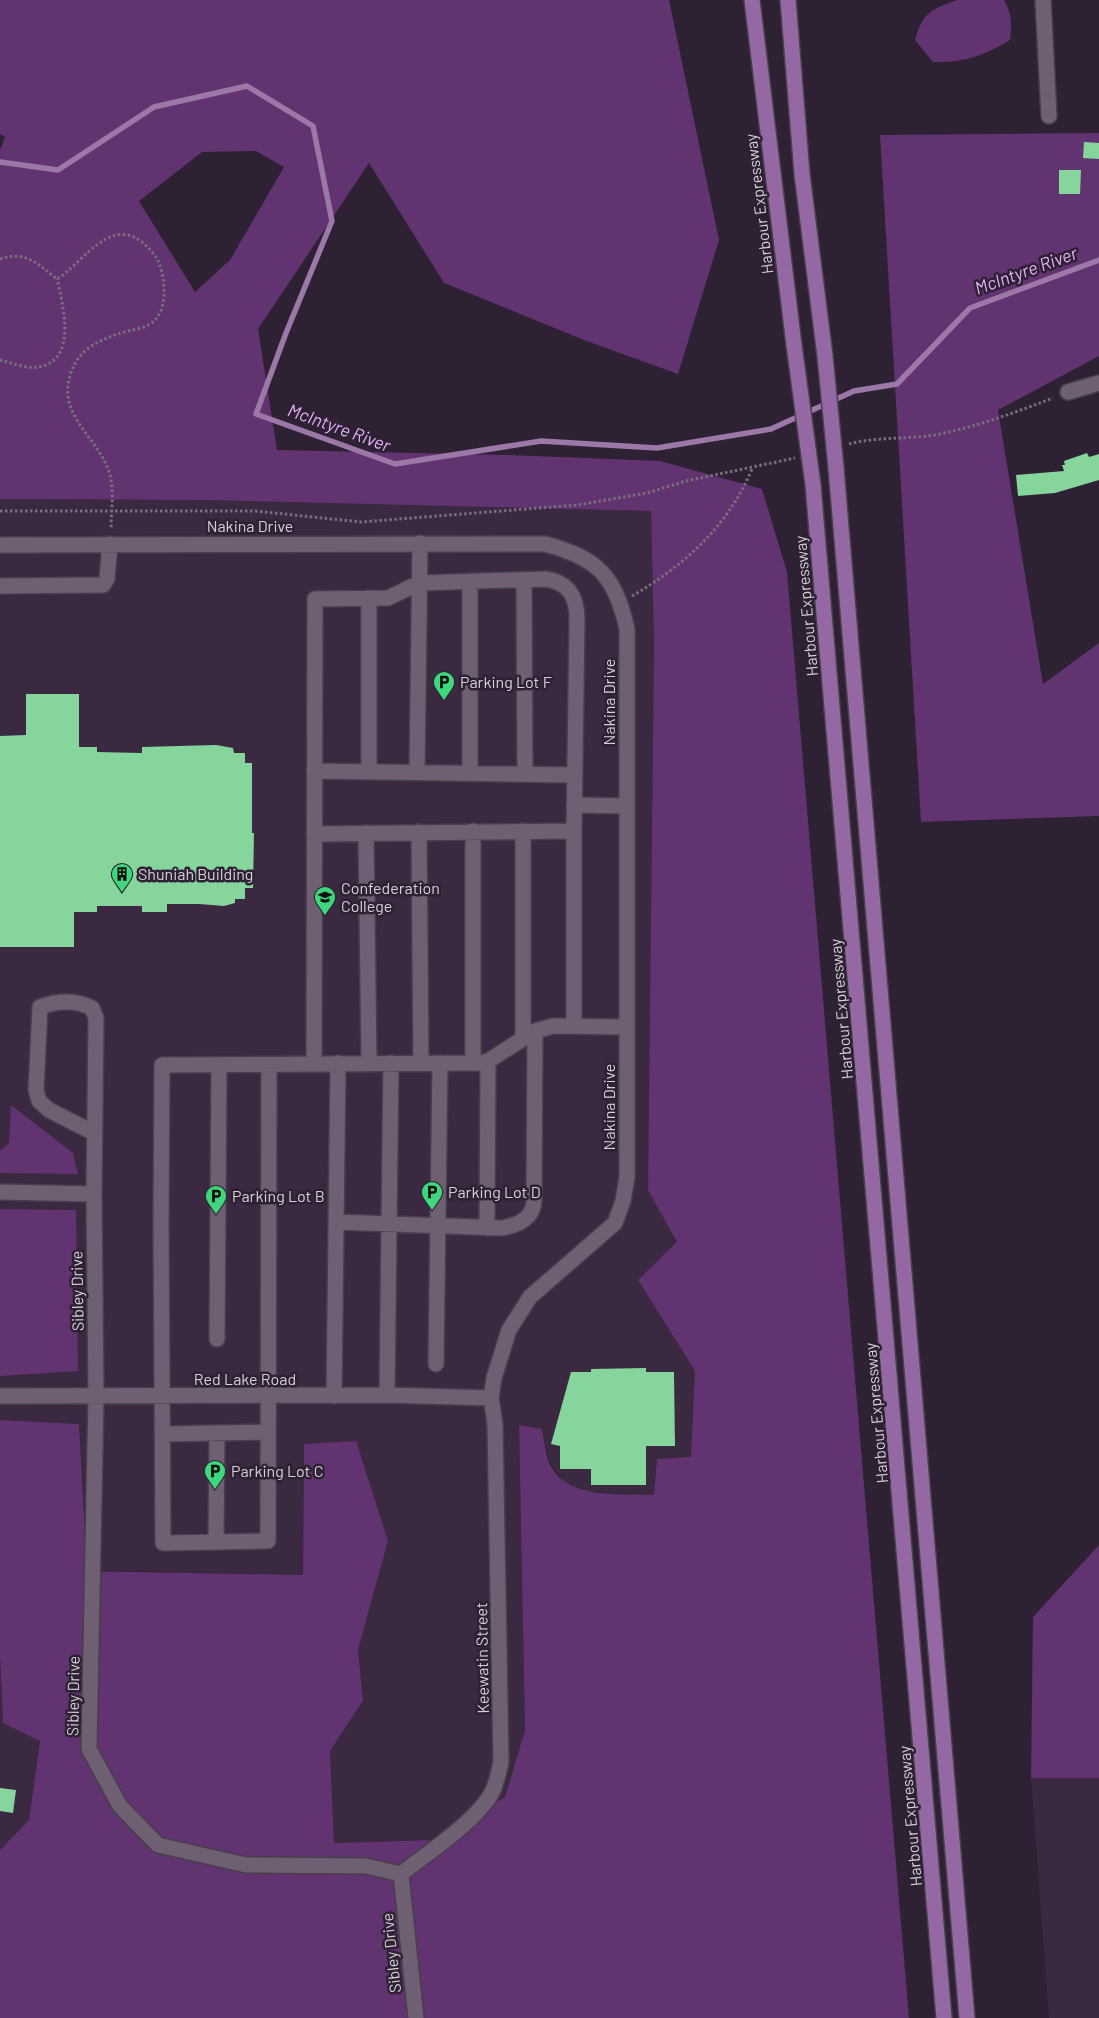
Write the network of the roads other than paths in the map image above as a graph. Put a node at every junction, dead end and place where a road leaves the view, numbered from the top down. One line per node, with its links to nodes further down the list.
1 (751, 0): 64 (main road, Harbour Expressway, bridge)
2 (788, 0): 65 (main road, bridge)
3 (1043, 0): 4 (street)
4 (1049, 116)
5 (1099, 383): 6 (street)
6 (1068, 392)
7 (420, 543): 8 (street, Nakina Drive); 12 (street); 22 (street, Nakina Drive)
8 (110, 544): 9 (street, Nakina Drive); 13 (street)
9 (0, 545)
10 (524, 580): 11 (street); 19 (street); 20 (street)
11 (470, 582): 12 (street); 18 (street)
12 (419, 583): 14 (street); 17 (street)
13 (0, 586)
14 (369, 598): 15 (street); 16 (street)
15 (314, 771): 16 (street); 28 (street)
16 (370, 772): 17 (street)
17 (417, 772): 18 (street)
18 (470, 773): 19 (street)
19 (526, 774): 20 (street)
20 (574, 775): 21 (street)
21 (574, 805): 22 (street); 25 (street)
22 (627, 806): 30 (street, Nakina Drive)
23 (473, 831): 24 (street); 26 (street); 38 (street)
24 (523, 831): 25 (street); 31 (street)
25 (574, 831): 29 (street)
26 (419, 832): 27 (street); 36 (street)
27 (366, 833): 28 (street); 34 (street)
28 (314, 834): 40 (street)
29 (574, 1026): 30 (street); 31 (street)
30 (626, 1027): 57 (street, Nakina Drive)
31 (529, 1034): 32 (street); 48 (street)
32 (488, 1061): 38 (street); 48 (street)
33 (338, 1063): 34 (street); 40 (street); 45 (street)
34 (369, 1063): 35 (street)
35 (391, 1063): 36 (street); 46 (street)
36 (421, 1063): 37 (street)
37 (440, 1063): 38 (street); 47 (street)
38 (473, 1063)
39 (269, 1064): 40 (street); 41 (street); 54 (street)
40 (314, 1064)
41 (219, 1065): 49 (street); 53 (street)
42 (94, 1133): 42 (street, Sibley Drive); 44 (street, Sibley Drive)
43 (0, 1192): 44 (street)
44 (94, 1194): 56 (street, Sibley Drive)
45 (336, 1222): 46 (street); 55 (street)
46 (390, 1223): 47 (street); 51 (street)
47 (438, 1225): 48 (street); 50 (street)
48 (487, 1228)
49 (217, 1339)
50 (436, 1364)
51 (387, 1395): 55 (street, Red Lake Road); 57 (street, Red Lake Road)
52 (0, 1396): 56 (street, Red Lake Road)
53 (164, 1396): 54 (street, Red Lake Road); 56 (street, Red Lake Road); 59 (street)
54 (267, 1396): 55 (street, Red Lake Road); 58 (street)
55 (334, 1396)
56 (96, 1397): 62 (street, Sibley Drive)
57 (491, 1398): 62 (street, Keewatin Street)
58 (267, 1432): 60 (street); 61 (street)
59 (164, 1434): 60 (street); 61 (street)
60 (216, 1434): 61 (street)
61 (216, 1542)
62 (400, 1874): 63 (street, Sibley Drive)
63 (416, 2018)
64 (944, 2018)
65 (967, 2018)

